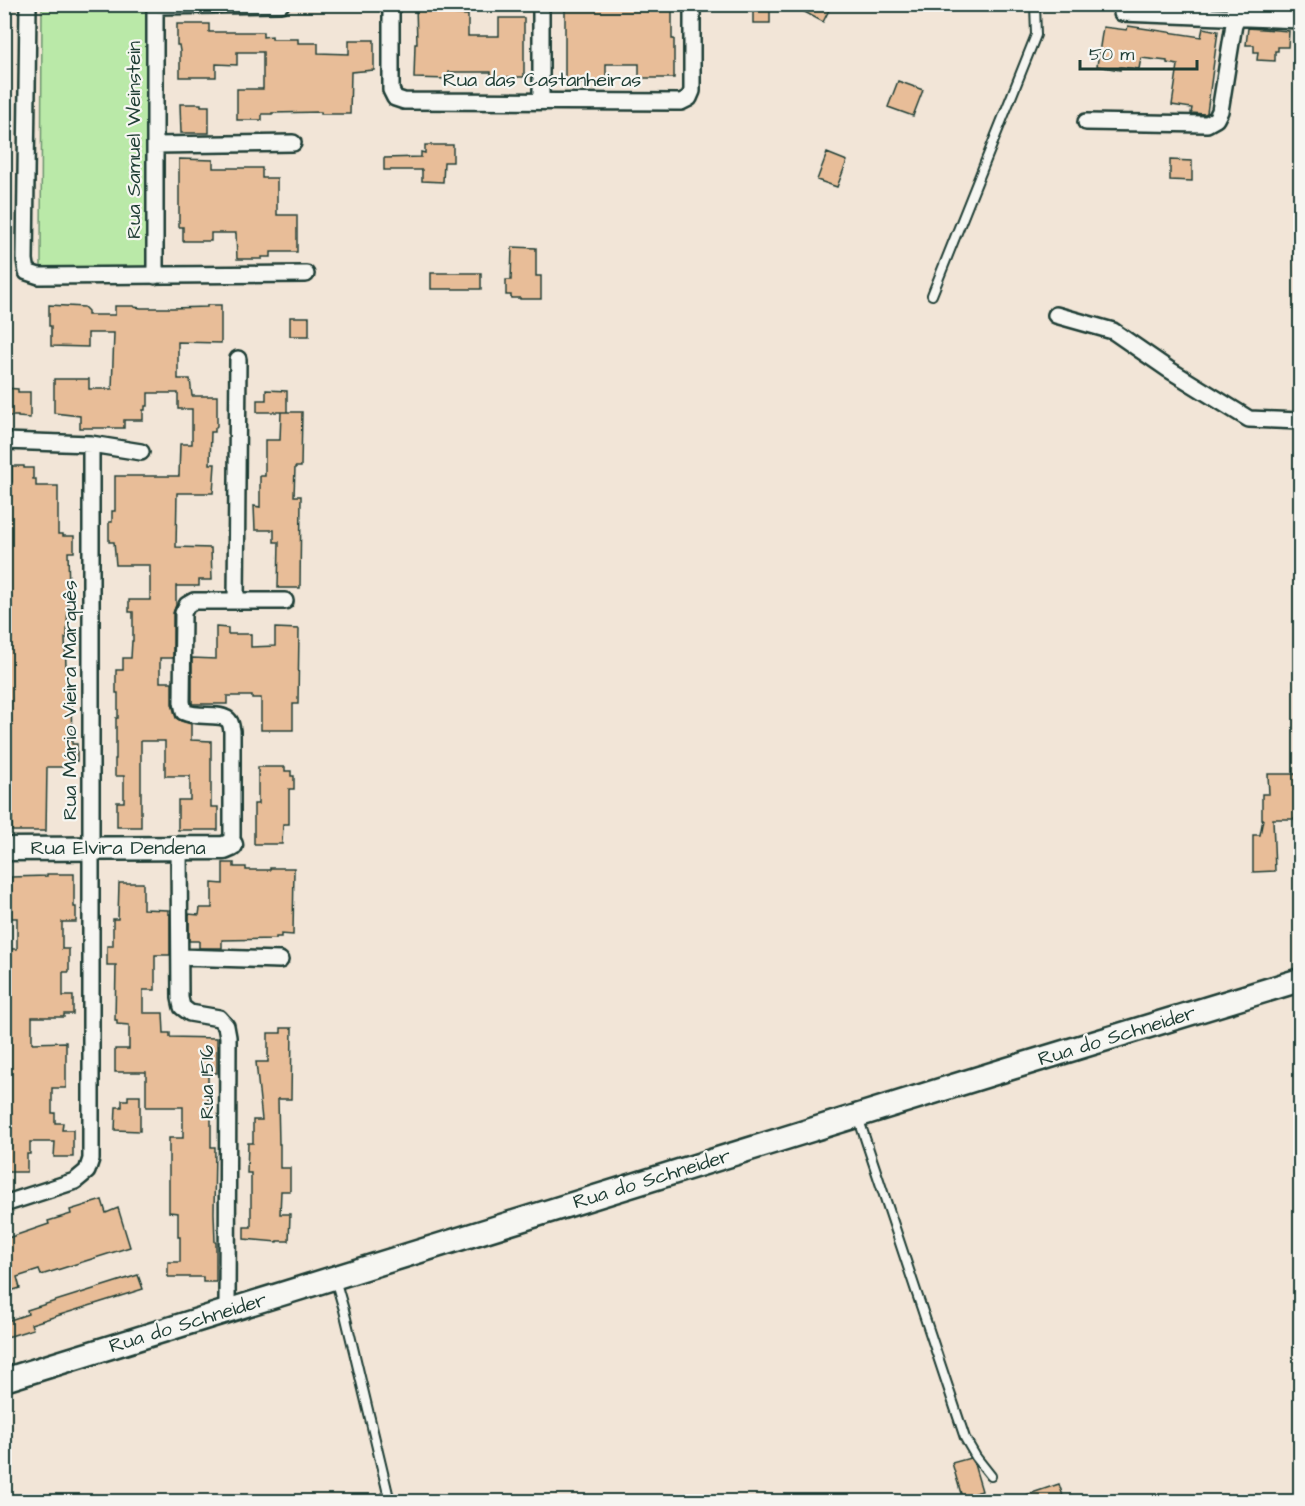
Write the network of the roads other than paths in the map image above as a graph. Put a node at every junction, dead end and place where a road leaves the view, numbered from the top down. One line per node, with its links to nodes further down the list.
1 (28, 4): 16 (street)
2 (281, 4): 7 (street)
3 (391, 4): 11 (street, Rua das Castanheiras)
4 (541, 4): 11 (street)
5 (692, 4): 11 (street, Rua das Castanheiras)
6 (1035, 4): 17 (lane)
7 (155, 5): 14 (street, Rua Samuel Weinstein)
8 (1234, 11): 9 (street); 10 (street); 12 (street)
9 (1122, 13)
10 (1300, 20)
11 (541, 100)
12 (1086, 122)
13 (293, 143): 14 (street)
14 (155, 145): 16 (street, Rua Samuel Weinstein)
15 (306, 274): 16 (street)
16 (155, 276)
17 (933, 295)
18 (1056, 315): 20 (street)
19 (238, 359): 24 (street)
20 (1300, 421)
21 (4, 441): 22 (street)
22 (91, 444): 23 (street); 29 (street, Rua Mário Vieira Marquês)
23 (141, 452)
24 (236, 601): 25 (street); 26 (street)
25 (285, 601)
26 (231, 845): 27 (street, Rua Elvira Dendena)
27 (179, 848): 29 (street, Rua Elvira Dendena); 30 (street, Rua 1516)
28 (4, 849): 29 (street, Rua Elvira Dendena)
29 (92, 849): 34 (street, Rua Mário Vieira Marquês)
30 (180, 957): 31 (street); 36 (street, Rua 1516)
31 (280, 960)
32 (1300, 980): 33 (street, Rua do Schneider)
33 (857, 1116): 35 (street, Rua do Schneider); 38 (lane)
34 (4, 1204)
35 (335, 1278): 36 (street, Rua do Schneider); 39 (lane)
36 (227, 1311): 37 (street, Rua do Schneider)
37 (4, 1380)
38 (991, 1476)
39 (390, 1502)

